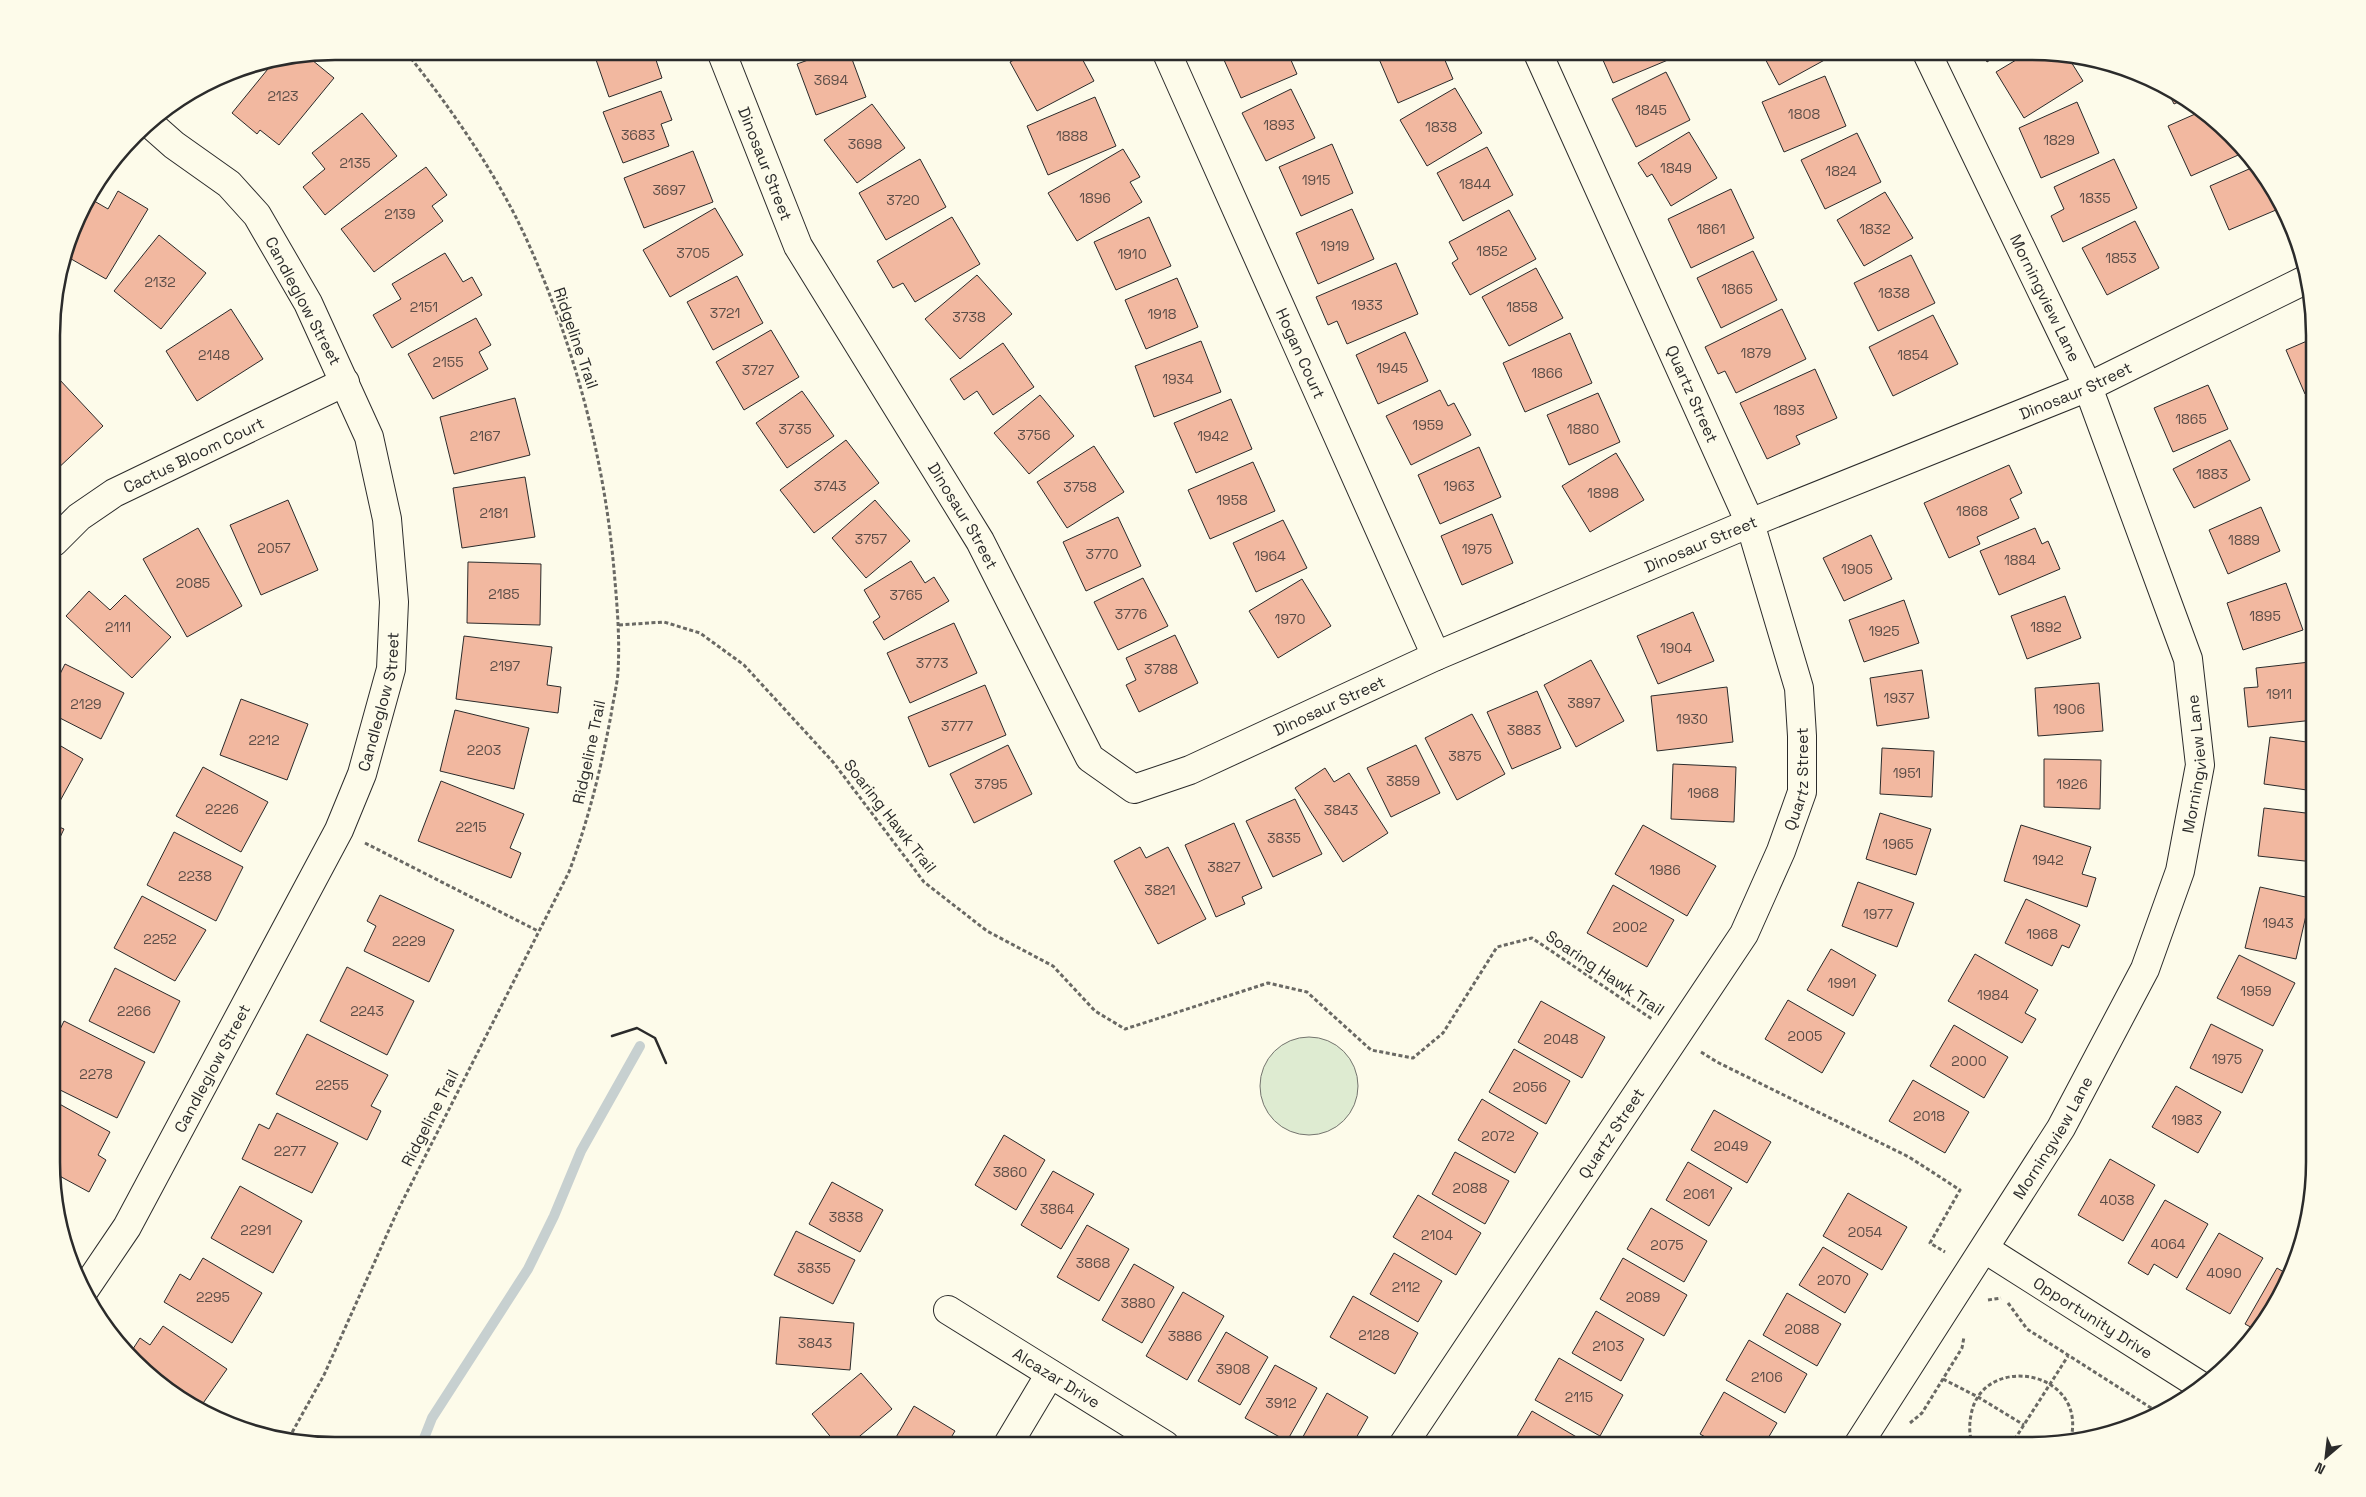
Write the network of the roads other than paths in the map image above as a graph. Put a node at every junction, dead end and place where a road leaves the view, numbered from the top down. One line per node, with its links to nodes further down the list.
1 (725, 60): 11 (street, Dinosaur Street)
2 (1170, 60): 11 (street, Hogan Court)
3 (1541, 60): 9 (street, Quartz Street)
4 (1930, 60): 8 (street, Morningview Lane)
5 (154, 128): 7 (street, Candleglow Street)
6 (2301, 282): 8 (street, Dinosaur Street)
7 (345, 382): 10 (street, Cactus Bloom Court); 13 (street, Candleglow Street)
8 (2088, 387): 9 (street, Dinosaur Street); 12 (street, Morningview Lane)
9 (1750, 523): 11 (street, Dinosaur Street); 19 (street, Quartz Street)
10 (60, 536)
11 (1436, 656)
12 (1979, 1259): 16 (street, Opportunity Drive); 20 (street, Morningview Lane)
13 (88, 1283)
14 (948, 1310): 15 (street, Alcazar Drive)
15 (1050, 1374): 17 (street); 18 (street, Alcazar Drive)
16 (2195, 1382)
17 (1012, 1437)
18 (1151, 1437)
19 (1408, 1437)
20 (1863, 1437)

